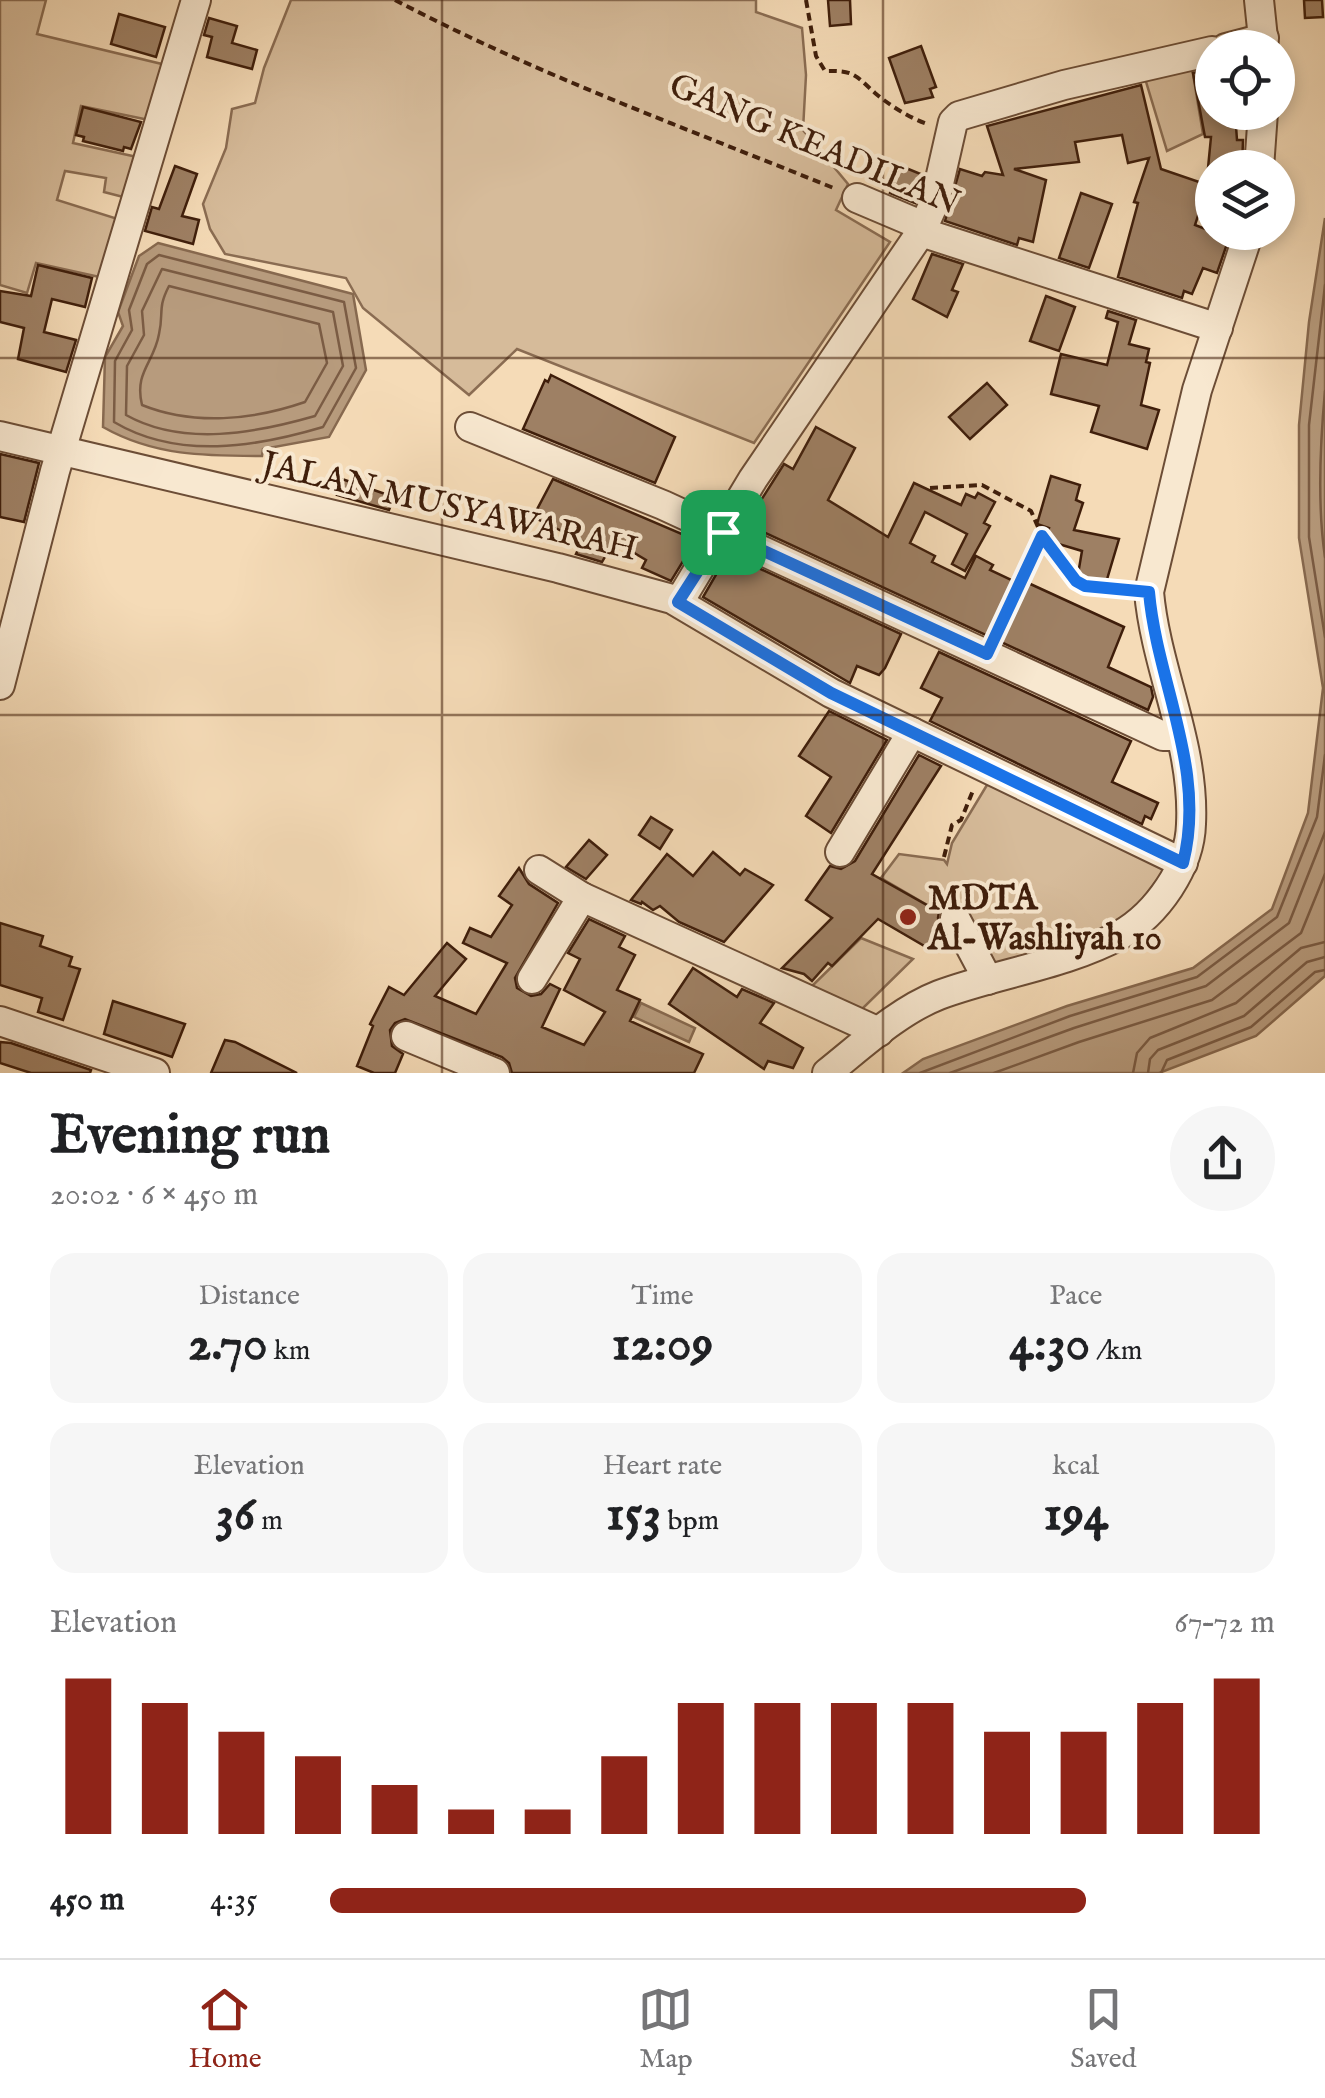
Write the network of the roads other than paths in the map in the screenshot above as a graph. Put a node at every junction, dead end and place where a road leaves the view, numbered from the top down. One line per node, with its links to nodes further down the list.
1 (196, 0): 11 (street)
2 (1259, 0): 3 (street)
3 (1262, 30)
4 (1195, 55): 6 (street)
5 (857, 198): 6 (street, GANG KEADILAN)
6 (921, 232): 8 (street, GANG KEADILAN); 12 (street)
7 (1243, 250): 8 (street)
8 (1218, 328): 16 (street)
9 (470, 428): 12 (street)
10 (0, 436): 11 (street, JALAN MUSYAWARAH)
11 (63, 451): 13 (street, JALAN MUSYAWARAH); 14 (street)
12 (723, 532): 13 (street); 16 (street)
13 (678, 602): 15 (street, JALAN MUSYAWARAH)
14 (0, 686)
15 (912, 732): 17 (street); 18 (street, JALAN MUSYAWARAH)
16 (1180, 736): 18 (street)
17 (840, 852)
18 (1183, 863): 23 (street)
19 (540, 870): 20 (street)
20 (582, 897): 22 (street); 25 (street)
21 (955, 918): 23 (street)
22 (532, 979)
23 (988, 980): 25 (street)
24 (0, 1022): 27 (street)
25 (879, 1032): 29 (street)
26 (406, 1036): 28 (street)
27 (154, 1073)
28 (495, 1073)
29 (827, 1073)

